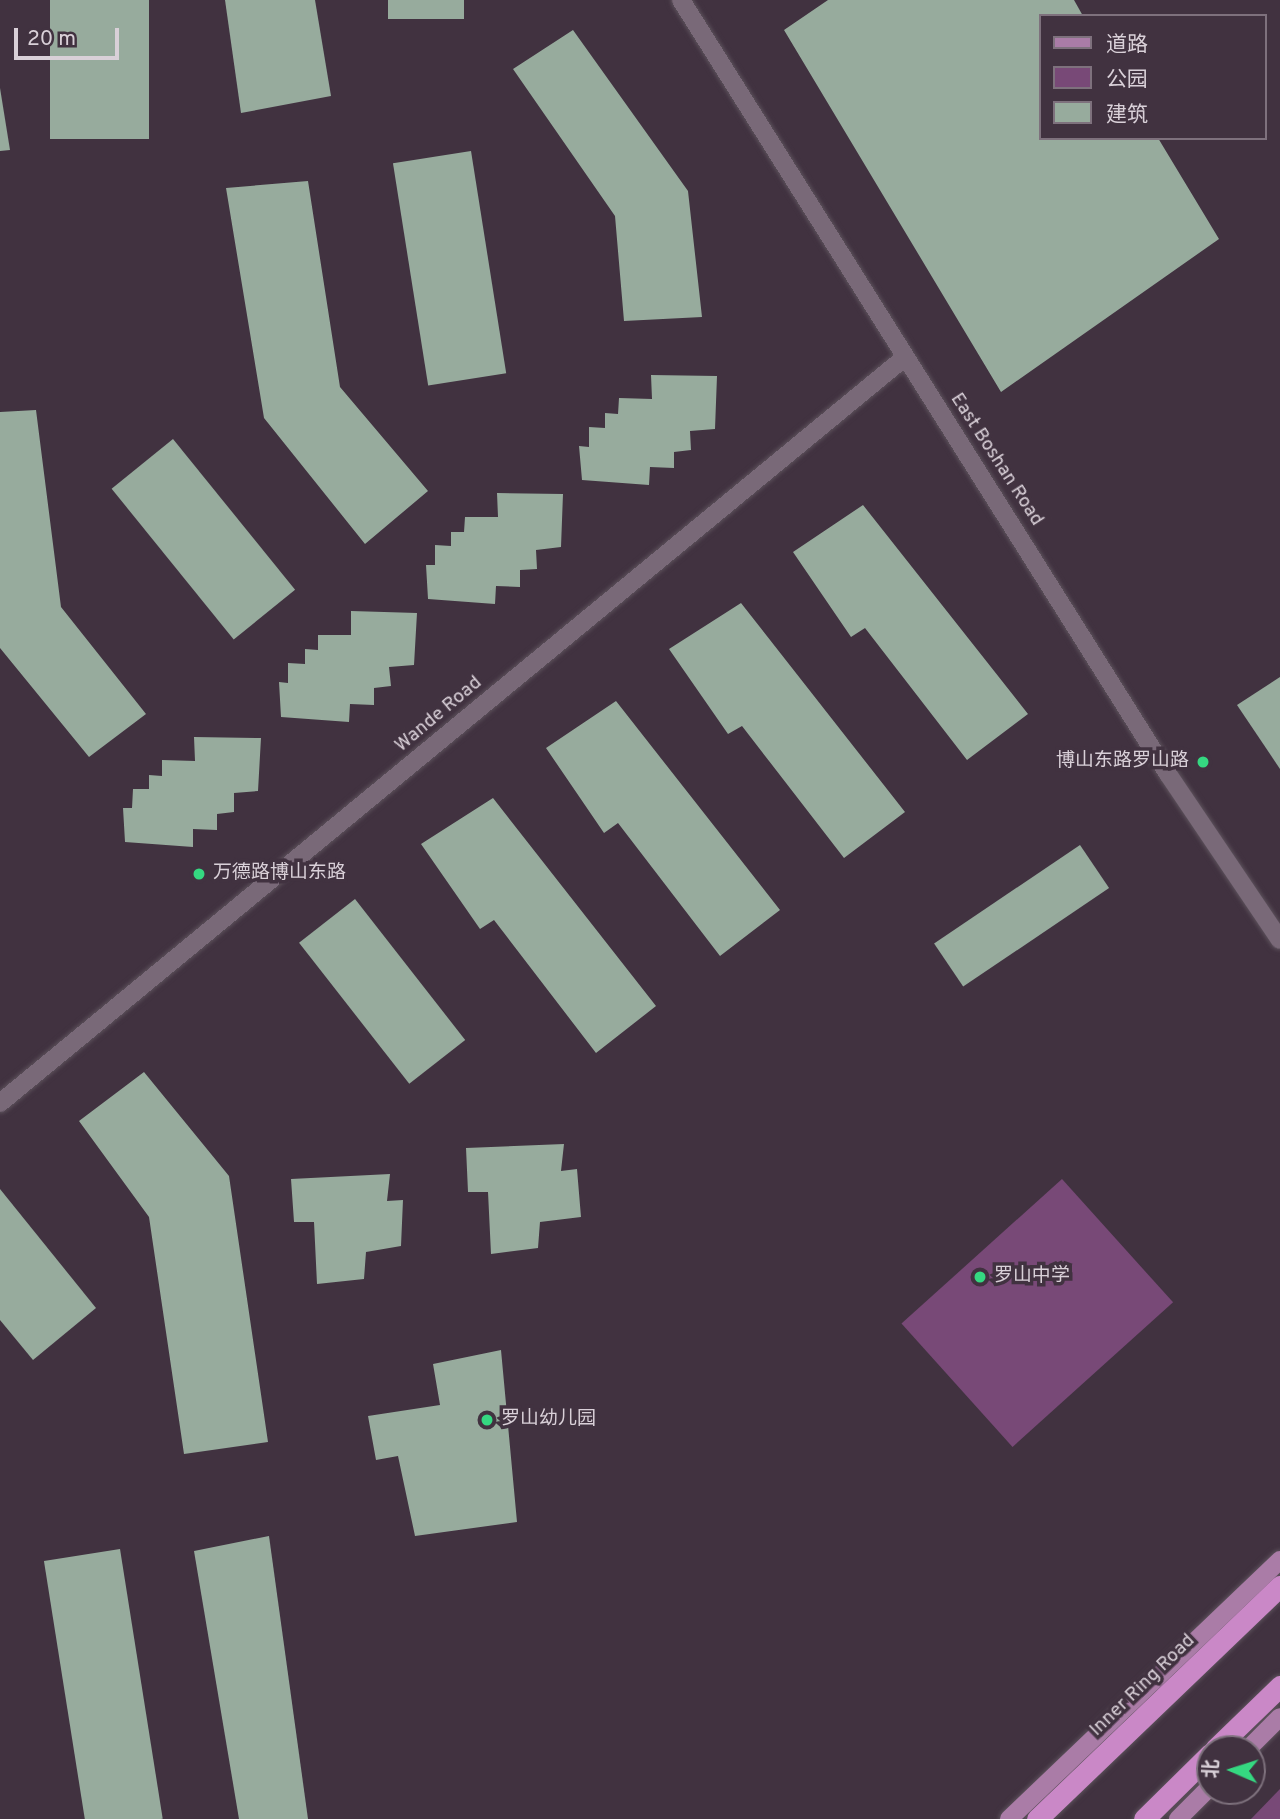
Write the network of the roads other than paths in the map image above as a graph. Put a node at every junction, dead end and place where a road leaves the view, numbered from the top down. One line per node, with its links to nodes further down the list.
1 (681, 0): 2 (street, East Boshan Road)
2 (904, 358): 3 (street, East Boshan Road); 4 (street, Wande Road)
3 (1280, 940)
4 (0, 1103)
5 (1280, 1560): 13 (main road)
6 (1280, 1586): 14 (highway, Inner Ring Road)
7 (1280, 1685): 9 (highway)
8 (1280, 1717): 10 (main road)
9 (1229, 1735)
10 (1262, 1735)
11 (1196, 1768): 15 (highway)
12 (1196, 1801): 16 (main road)
13 (1009, 1819)
14 (1037, 1819)
15 (1144, 1819)
16 (1178, 1819)

